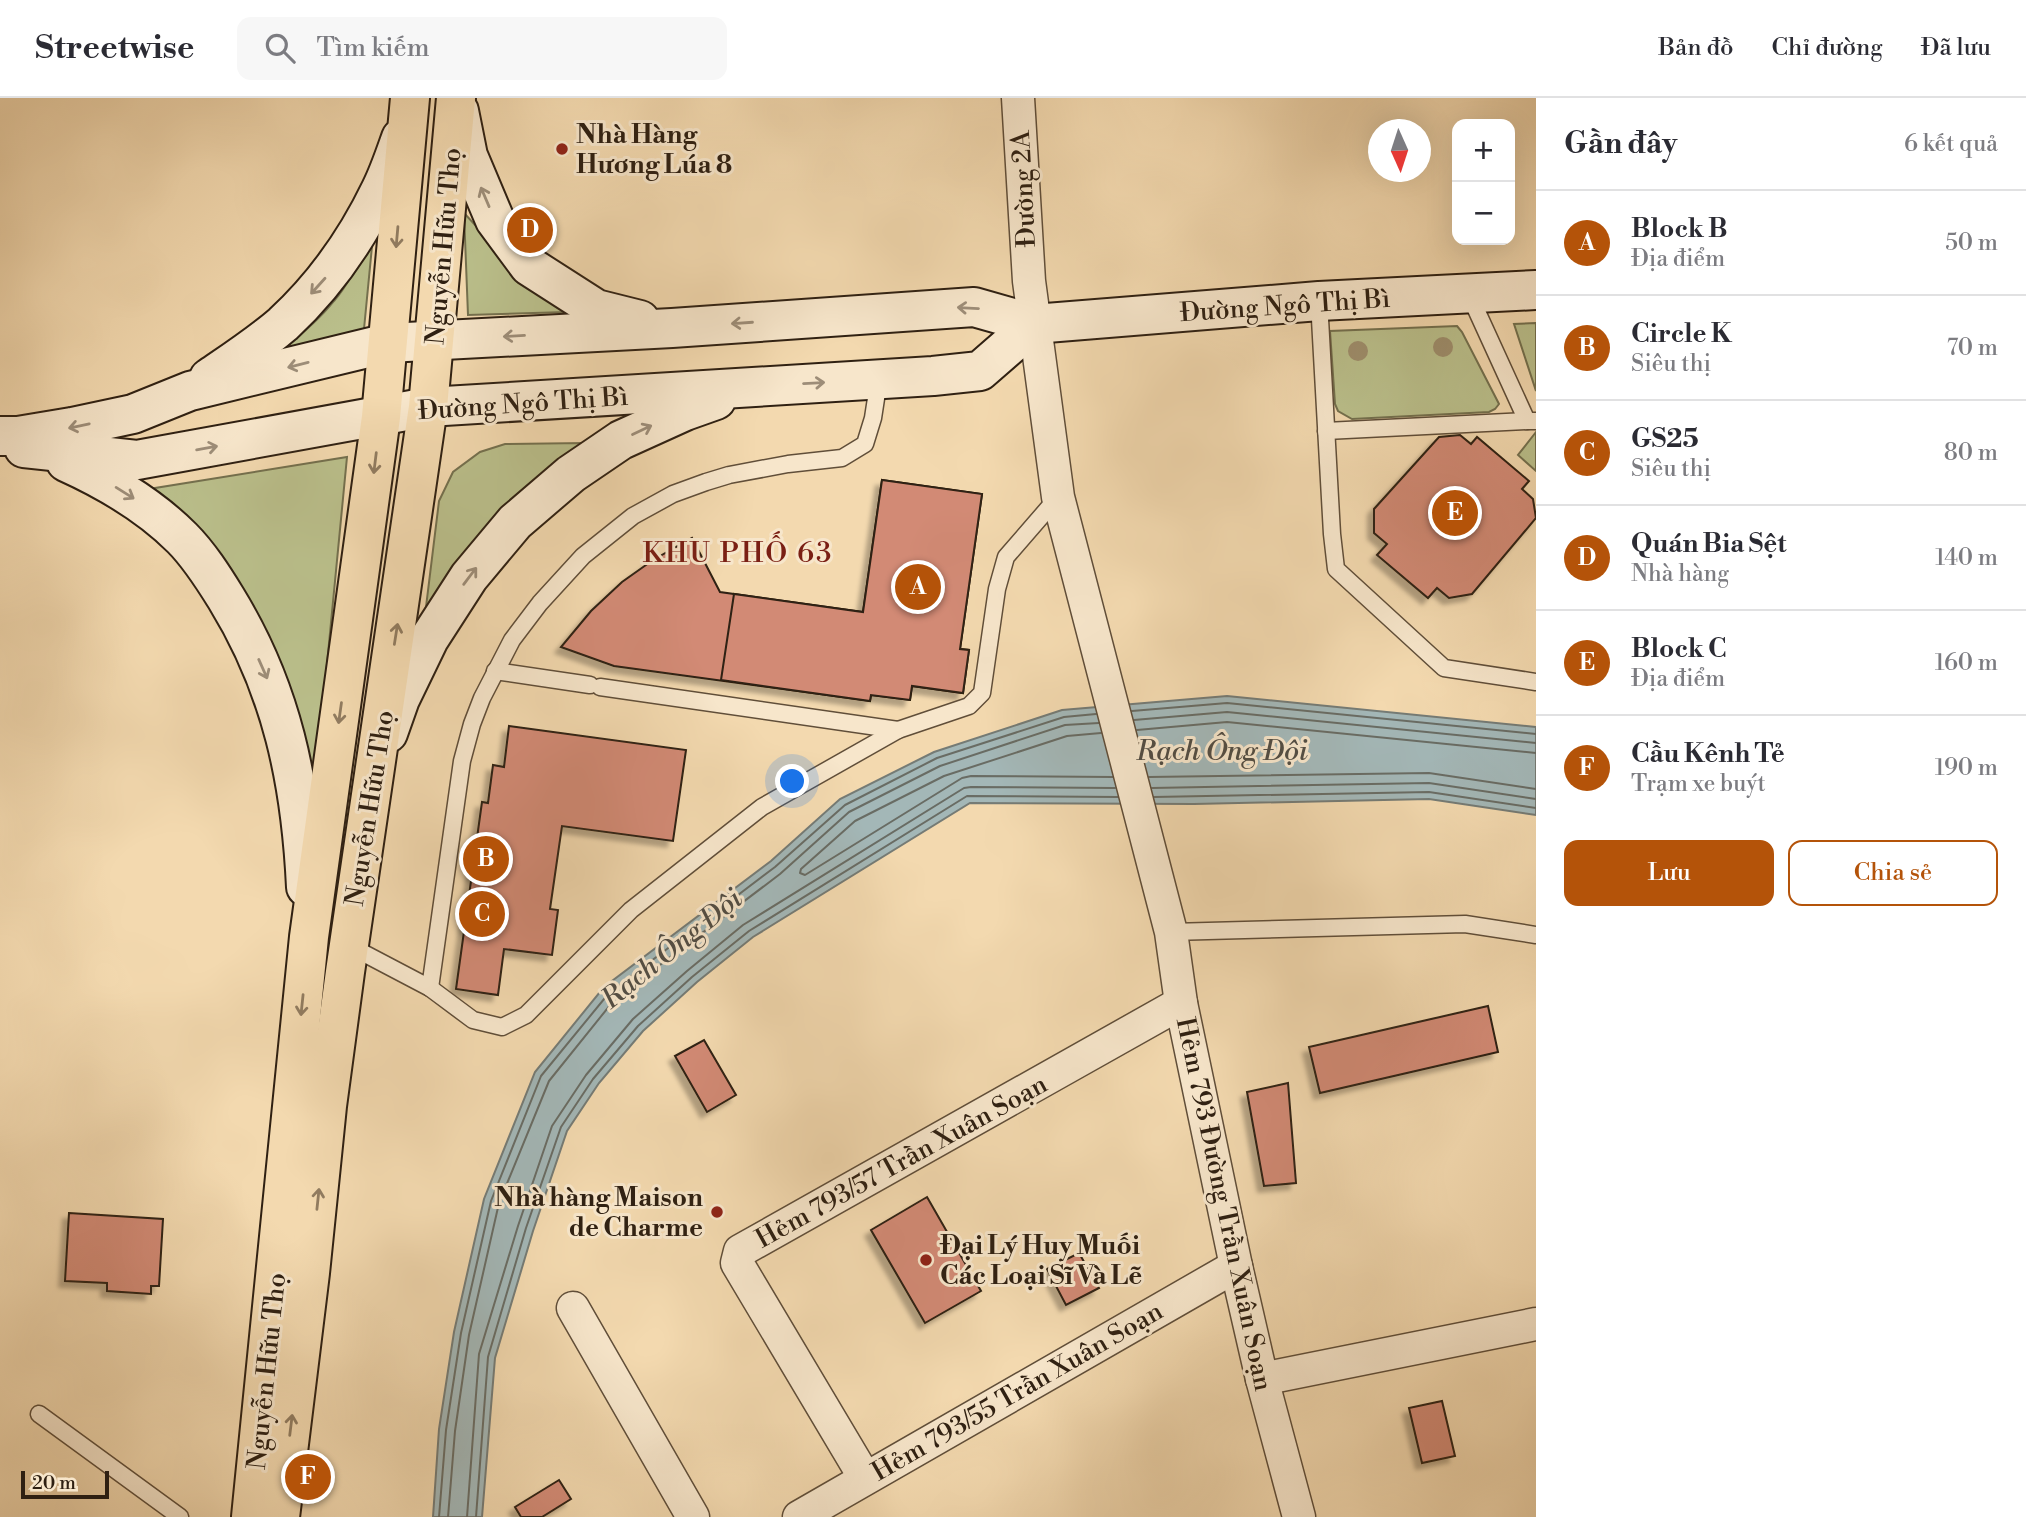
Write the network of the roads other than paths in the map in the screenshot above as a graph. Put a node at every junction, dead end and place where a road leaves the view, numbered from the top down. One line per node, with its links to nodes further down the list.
1 (456, 98): 8 (street, one-way to 1); 9 (main road, Nguyễn Hữu Thọ)
2 (1018, 98): 7 (street, Đường 2A)
3 (409, 109): 10 (main road, Nguyễn Hữu Thọ, one-way to 10); 13 (street, one-way to 13)
4 (1536, 290): 5 (street, Đường Ngô Thị Bì)
5 (1469, 294): 6 (street, Đường Ngô Thị Bì); 16 (lane)
6 (1320, 301): 7 (street, Đường Ngô Thị Bì); 17 (lane)
7 (1034, 324): 8 (street, Đường Ngô Thị Bì, one-way to 8); 11 (street, Đường Ngô Thị Bì); 21 (street)
8 (672, 328): 9 (street, Đường Ngô Thị Bì, one-way to 9)
9 (435, 341): 10 (street, Đường Ngô Thị Bì); 14 (main road, Nguyễn Hữu Thọ)
10 (388, 343): 13 (street, Đường Ngô Thị Bì, one-way to 13); 15 (main road, Nguyễn Hữu Thọ)
11 (879, 379): 12 (street, Đường Ngô Thị Bì, one-way to 11); 22 (lane)
12 (757, 386): 14 (street, Đường Ngô Thị Bì); 25 (street, one-way to 12)
13 (190, 391): 18 (street, Đường Ngô Thị Bì, one-way to 18)
14 (428, 407): 15 (street, Đường Ngô Thị Bì); 25 (main road, Nguyễn Hữu Thọ, one-way to 14)
15 (381, 417): 20 (street, Đường Ngô Thị Bì, one-way to 15); 28 (main road, Nguyễn Hữu Thọ, one-way to 28)
16 (1531, 421): 17 (lane)
17 (1326, 431): 23 (lane)
18 (0, 436)
19 (0, 444): 20 (street, Đường Ngô Thị Bì)
20 (42, 451): 28 (street, one-way to 28)
21 (1058, 497): 24 (lane); 26 (street, Hẻm 793 Đường Trần Xuân Soạn)
22 (495, 671): 24 (lane); 30 (lane)
23 (1536, 682)
24 (898, 730): 30 (lane)
25 (376, 768): 29 (main road, Nguyễn Hữu Thọ)
26 (1171, 932): 27 (lane); 31 (street, Hẻm 793 Đường Trần Xuân Soạn)
27 (1536, 935)
28 (309, 937): 39 (main road, Nguyễn Hữu Thọ, one-way to 39)
29 (349, 945): 30 (lane); 40 (main road, Nguyễn Hữu Thọ, one-way to 29)
30 (430, 988)
31 (1181, 1003): 32 (street, Hẻm 793 Đường Trần Xuân Soạn); 37 (street, Hẻm 793/57 Trần Xuân Soạn)
32 (1236, 1266): 35 (street, Hẻm 793 Đường Trần Xuân Soạn); 37 (street, Hẻm 793/55 Trần Xuân Soạn)
33 (573, 1308): 41 (street)
34 (1536, 1324): 35 (street)
35 (1262, 1379): 43 (street, Hẻm 793 Đường Trần Xuân Soạn)
36 (39, 1414): 38 (lane)
37 (865, 1478): 42 (street, Hẻm 793/55 Trần Xuân Soạn)
38 (180, 1517)
39 (251, 1517)
40 (280, 1517)
41 (693, 1517)
42 (799, 1517)
43 (1299, 1517)

